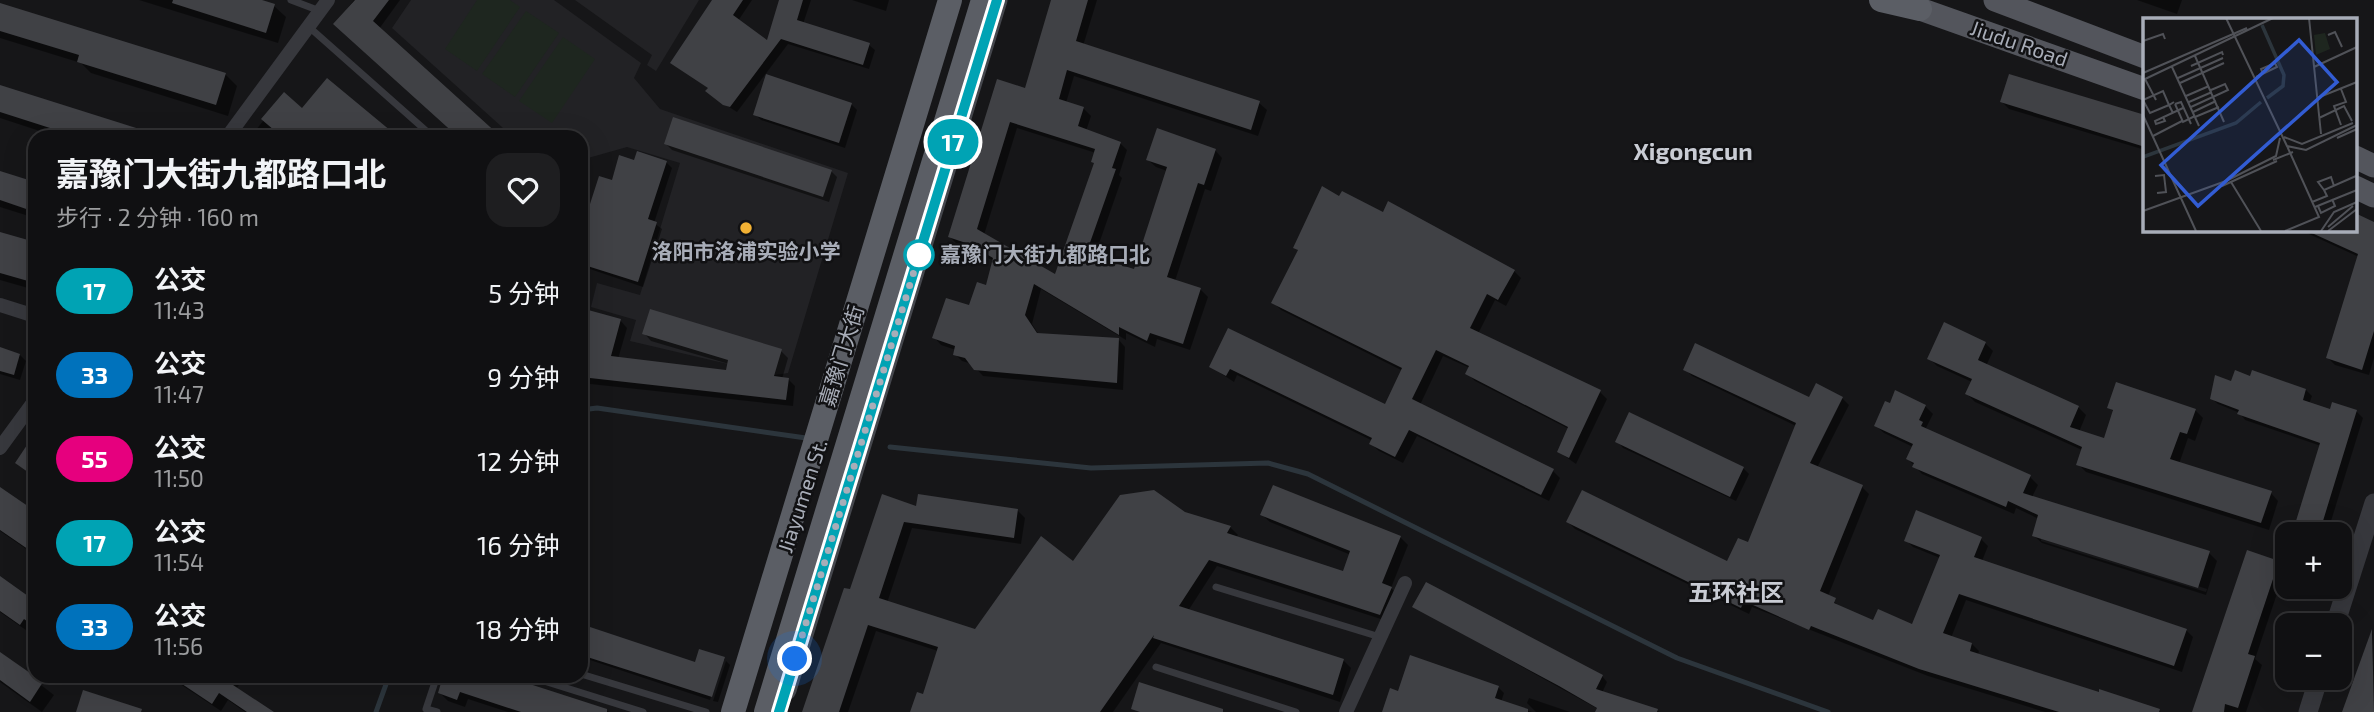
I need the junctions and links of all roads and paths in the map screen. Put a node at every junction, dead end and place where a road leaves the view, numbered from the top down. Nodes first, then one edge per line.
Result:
1 (292, 0) edge
2 (950, 0) edge
3 (1881, 0) edge
4 (1893, 0) edge
5 (1995, 0) edge
6 (981, 2) edge
7 (324, 5) edge
8 (1920, 9) junction
9 (308, 27) junction
10 (2143, 56) edge
11 (2143, 88) edge
12 (232, 130) edge
13 (425, 130) edge
14 (2356, 157) edge
15 (2374, 166) edge
16 (2356, 187) edge
17 (2374, 196) edge
18 (0, 305) edge
19 (28, 314) edge
20 (28, 410) edge
21 (0, 448) edge
22 (2374, 503) edge
23 (1405, 583) dead end
24 (1216, 586) dead end
25 (2339, 613) edge
26 (1380, 637) junction
27 (1156, 667) dead end
28 (588, 676) edge
29 (434, 683) edge
30 (549, 683) edge
31 (2315, 690) edge
32 (632, 710) edge
33 (437, 712) edge
34 (643, 712) edge
35 (706, 712) edge
36 (733, 712) edge
37 (766, 712) edge
38 (779, 712) edge
39 (1296, 712) edge
40 (1346, 712) edge
41 (2308, 712) edge

1 - 7 lane
2 - 36 highway, 嘉豫门大街
3 - 8 highway
4 - 8 main road, Jiudu Road
5 - 10 main road, Jiudu Road
6 - 36 main road, Jiayumen St.
6 - 37 highway, 嘉豫门大街
6 - 38 main road, Jiayumen St.
7 - 9 street
8 - 11 main road, Jiudu Road
9 - 12 street
9 - 13 lane
14 - 15 main road
16 - 17 main road
18 - 19 street
20 - 21 street
22 - 25 street
23 - 26 street
24 - 26 lane
26 - 40 street
27 - 39 lane
28 - 35 lane
29 - 33 lane
30 - 32 lane
31 - 41 street
32 - 34 lane

